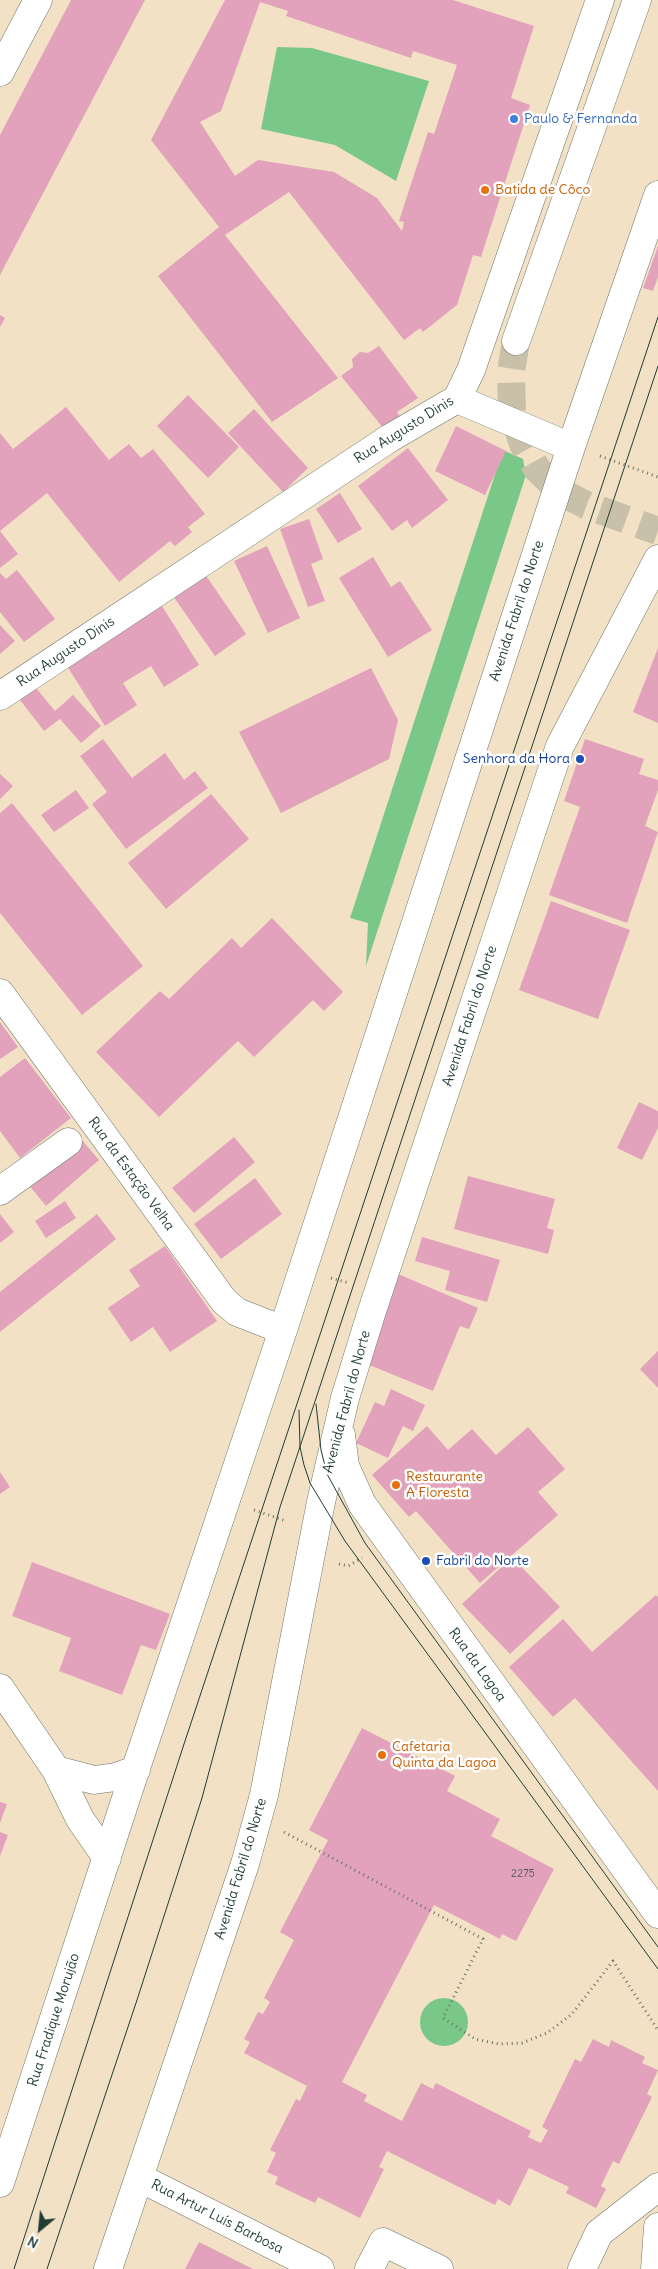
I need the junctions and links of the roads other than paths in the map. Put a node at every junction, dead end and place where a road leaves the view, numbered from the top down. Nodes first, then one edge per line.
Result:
1 (38, 0) edge
2 (600, 0) edge
3 (636, 0) edge
4 (643, 0) edge
5 (658, 5) edge
6 (0, 72) edge
7 (658, 195) edge
8 (516, 341) tunnel mouth
9 (457, 399) junction
10 (583, 450) junction
11 (658, 559) edge
12 (0, 696) edge
13 (0, 993) edge
14 (68, 1142) dead end
15 (0, 1191) edge
16 (283, 1330) junction
17 (345, 1398) junction
18 (0, 1688) edge
19 (56, 1770) junction
20 (136, 1770) junction
21 (107, 1858) junction
22 (658, 1914) edge
23 (140, 2178) junction
24 (0, 2183) edge
25 (658, 2187) edge
26 (658, 2227) edge
27 (108, 2269) edge
28 (320, 2269) edge
29 (369, 2269) edge
30 (439, 2269) edge
31 (582, 2269) edge
32 (656, 2269) edge

1 - 6 street
2 - 9 street, Rua Augusto Dinis
3 - 8 street
4 - 5 street
7 - 10 street, Avenida Fabril do Norte
9 - 10 street
9 - 12 street, Rua Augusto Dinis
10 - 16 street, Avenida Fabril do Norte
11 - 17 street, Avenida Fabril do Norte
13 - 16 street, Rua da Estação Velha
14 - 15 street
16 - 20 street, Avenida Fabril do Norte
17 - 22 street, Rua da Lagoa
17 - 23 street, Avenida Fabril do Norte
18 - 19 street
19 - 20 street
19 - 21 street
20 - 21 street, Rua Fradique Morujão
21 - 24 street, Rua Fradique Morujão
23 - 27 street, Avenida Fabril do Norte
23 - 28 street, Rua Artur Luís Barbosa
25 - 31 street
26 - 32 street
29 - 30 street

